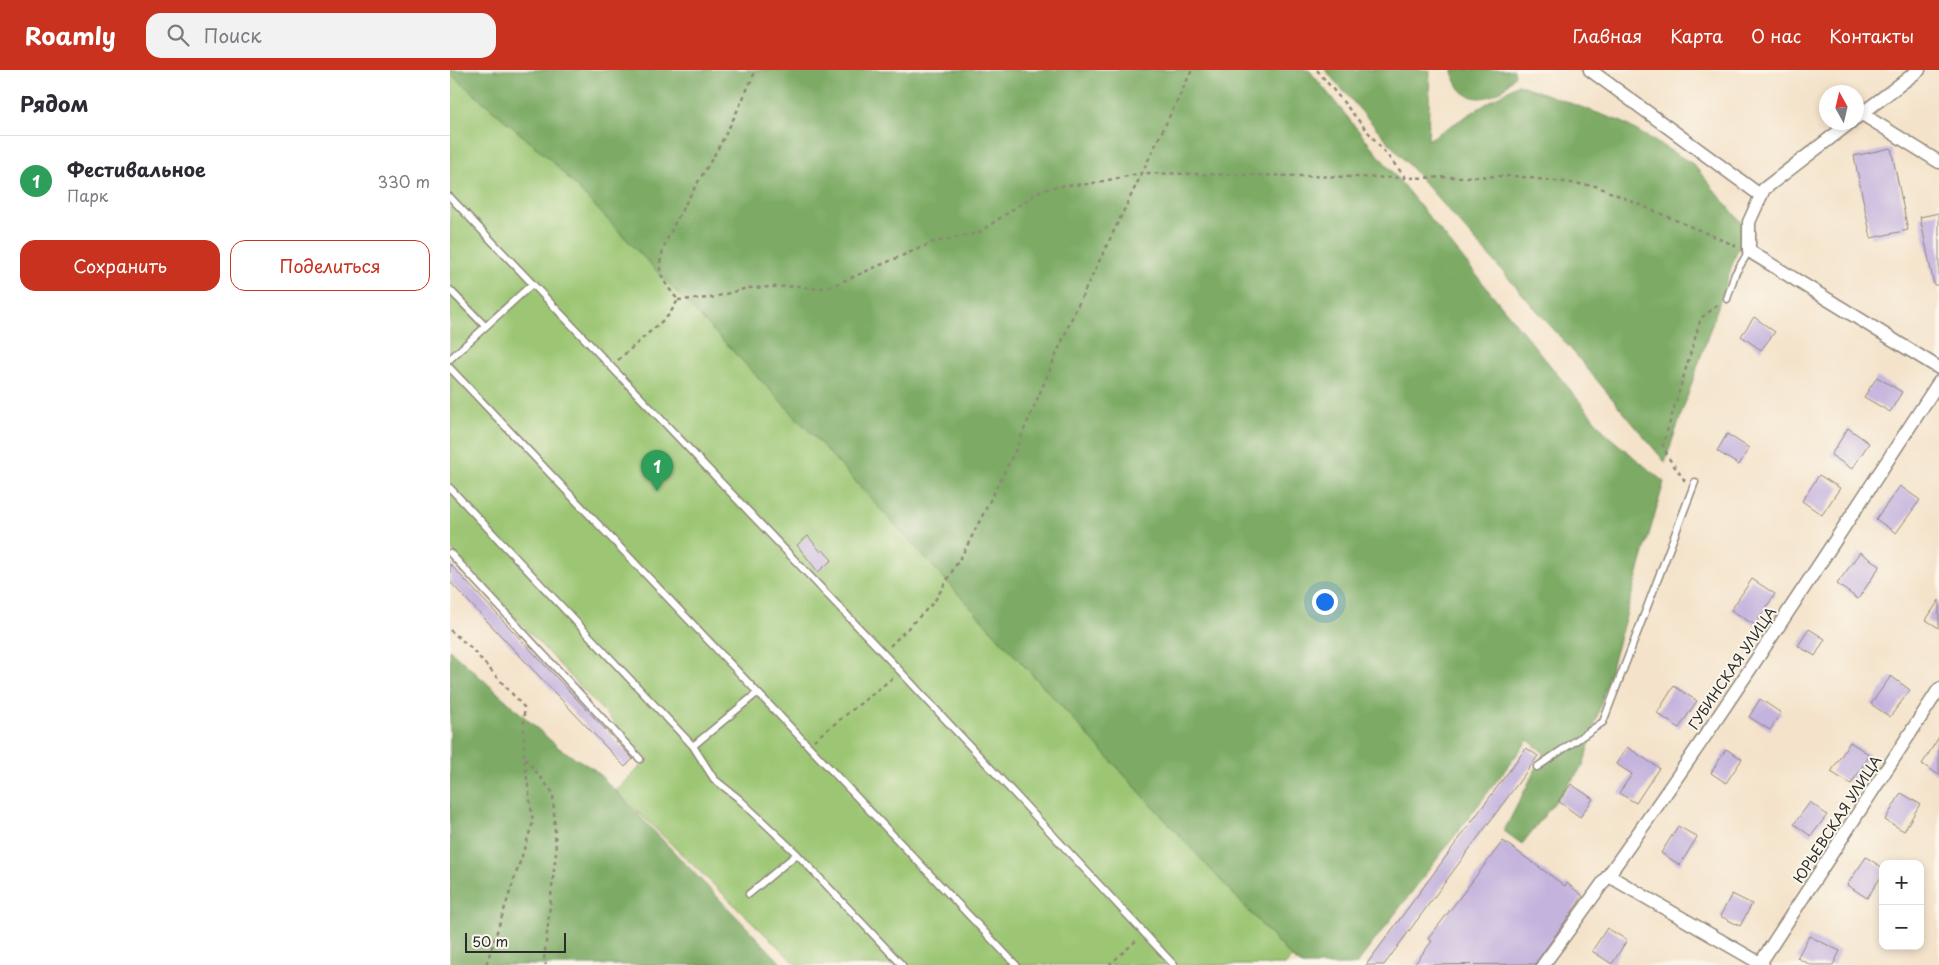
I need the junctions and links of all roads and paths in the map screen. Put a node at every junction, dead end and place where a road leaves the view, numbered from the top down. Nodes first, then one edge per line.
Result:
1 (756, 70) edge
2 (1192, 70) edge
3 (1316, 70) edge
4 (1590, 70) edge
5 (1919, 70) edge
6 (1864, 112) edge
7 (1864, 119) edge
8 (1841, 130) edge
9 (1939, 162) edge
10 (1142, 173) junction
11 (1406, 178) junction
12 (1760, 195) junction
13 (450, 197) edge
14 (1750, 251) junction
15 (531, 285) junction
16 (450, 290) edge
17 (1727, 299) joint
18 (678, 300) junction
19 (485, 326) junction
20 (450, 359) edge
21 (610, 367) junction
22 (450, 368) edge
23 (1939, 368) edge
24 (1939, 382) edge
25 (1695, 482) dead end
26 (450, 488) edge
27 (1692, 490) junction
28 (450, 553) edge
29 (450, 630) edge
30 (882, 654) junction
31 (901, 672) junction
32 (1939, 689) edge
33 (757, 693) junction
34 (693, 746) junction
35 (807, 746) junction
36 (524, 756) junction
37 (640, 759) dead end
38 (1537, 767) dead end
39 (797, 854) junction
40 (1609, 876) junction
41 (749, 894) dead end
42 (1144, 934) junction
43 (486, 965) edge
44 (546, 965) edge
45 (902, 965) edge
46 (1016, 965) edge
47 (1109, 965) edge
48 (1174, 965) edge
49 (1543, 965) edge
50 (1761, 965) edge

1 - 18 path
2 - 10 path
3 - 11 path
4 - 12 street
5 - 6 street
7 - 9 street
8 - 12 street
10 - 11 path
10 - 18 path
10 - 30 path
11 - 14 path
12 - 14 street
13 - 15 lane
14 - 17 lane
14 - 23 street
15 - 19 lane
15 - 21 lane
16 - 19 lane
17 - 27 path
18 - 21 path
19 - 20 lane
21 - 30 lane
22 - 33 lane
24 - 40 street, ГУБИНСКАЯ УЛИЦА
25 - 27 lane
26 - 34 lane
27 - 38 lane
28 - 37 lane
29 - 36 path
30 - 31 lane
31 - 35 path
31 - 42 lane
32 - 50 street, ЮРЬЕВСКАЯ УЛИЦА
33 - 34 lane
33 - 35 lane
34 - 39 lane
35 - 46 lane
36 - 43 path
36 - 44 path
39 - 41 lane
39 - 45 lane
40 - 49 street, ГУБИНСКАЯ УЛИЦА
40 - 50 street
42 - 47 path
42 - 48 lane

